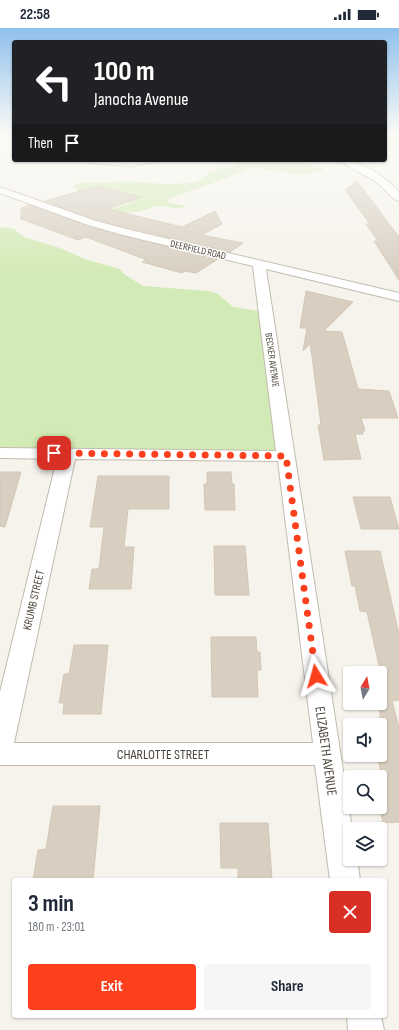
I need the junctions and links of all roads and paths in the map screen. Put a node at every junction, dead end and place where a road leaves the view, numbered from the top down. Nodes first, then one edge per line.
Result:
1 (385, 182) edge
2 (395, 188) edge
3 (0, 190) edge
4 (399, 198) edge
5 (259, 264) junction
6 (399, 297) edge
7 (0, 453) edge
8 (67, 453) junction
9 (286, 456) junction
10 (0, 747) edge
11 (0, 754) edge
12 (326, 754) junction
13 (345, 878) edge
14 (364, 1018) edge
15 (366, 1030) edge

1 - 2 street
2 - 4 street
3 - 5 street, DEERFIELD ROAD
5 - 6 street, DEERFIELD ROAD
5 - 9 street, BECKER AVENUE
7 - 8 street
8 - 9 street
8 - 10 street, KRUMB STREET
9 - 12 street, ELIZABETH AVENUE
11 - 12 street, CHARLOTTE STREET
12 - 13 street, ELIZABETH AVENUE
14 - 15 street

